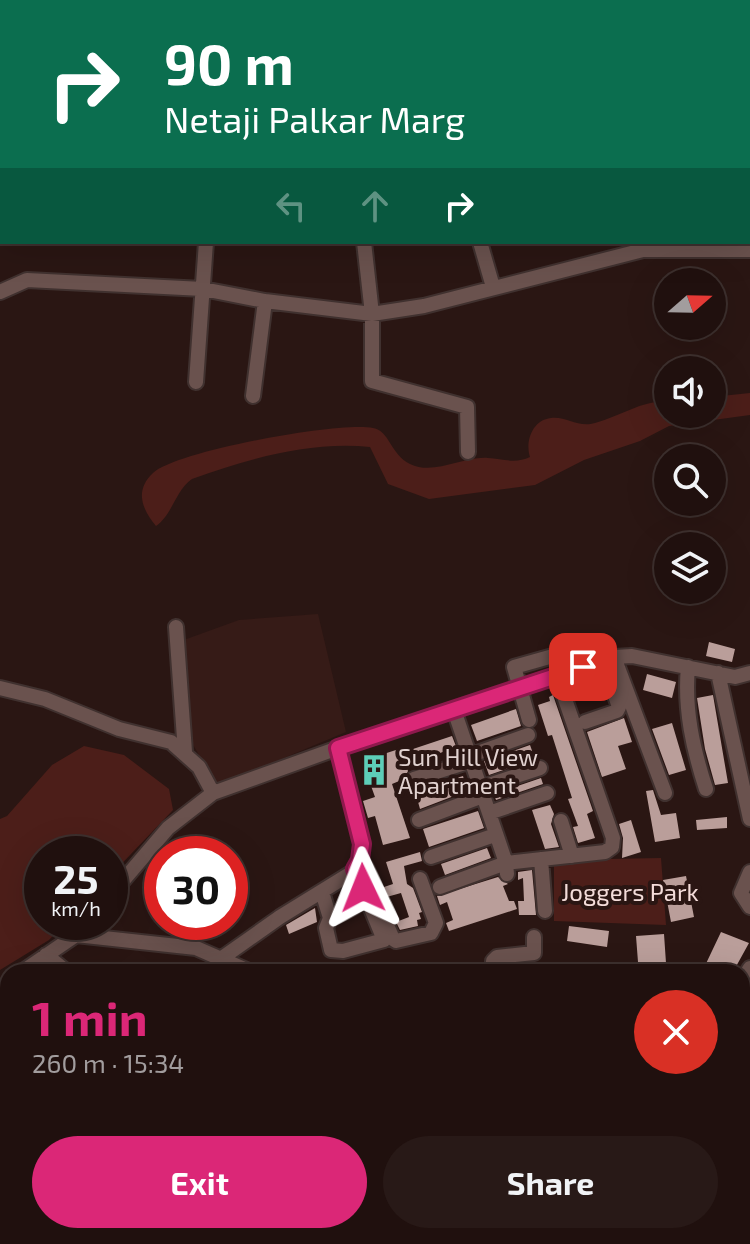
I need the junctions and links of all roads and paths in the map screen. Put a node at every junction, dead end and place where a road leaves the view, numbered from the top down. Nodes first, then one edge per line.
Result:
1 (206, 244) edge
2 (364, 244) edge
3 (481, 244) edge
4 (642, 246) edge
5 (750, 250) edge
6 (493, 287) junction
7 (203, 289) junction
8 (0, 292) edge
9 (265, 301) junction
10 (372, 314) junction
11 (196, 382) dead end
12 (253, 396) dead end
13 (468, 452) dead end
14 (176, 627) dead end
15 (609, 659) junction
16 (688, 667) junction
17 (718, 673) junction
18 (750, 673) edge
19 (560, 675) junction
20 (0, 688) edge
21 (518, 689) junction
22 (454, 710) junction
23 (529, 720) dead end
24 (585, 722) dead end
25 (528, 735) dead end
26 (338, 748) junction
27 (185, 752) junction
28 (470, 758) junction
29 (540, 768) dead end
30 (414, 779) dead end
31 (706, 789) dead end
32 (481, 792) junction
33 (213, 793) junction
34 (547, 793) dead end
35 (665, 793) dead end
36 (489, 813) junction
37 (750, 819) edge
38 (419, 820) dead end
39 (561, 821) dead end
40 (495, 835) junction
41 (572, 856) junction
42 (431, 857) dead end
43 (541, 859) junction
44 (358, 864) junction
45 (506, 869) junction
46 (750, 872) edge
47 (128, 875) edge
48 (420, 879) dead end
49 (440, 887) dead end
50 (322, 892) junction
51 (365, 892) junction
52 (750, 907) edge
53 (327, 908) junction
54 (545, 911) dead end
55 (534, 937) dead end
56 (68, 940) edge
57 (122, 940) edge
58 (46, 955) junction
59 (222, 958) junction
60 (33, 964) edge
61 (57, 964) edge
62 (234, 964) edge
63 (493, 964) edge

1 - 7 street
2 - 10 street
3 - 6 street
4 - 5 street
4 - 6 street
6 - 10 street
7 - 8 street
7 - 9 street
7 - 11 street
9 - 10 street
9 - 12 street
10 - 13 street
14 - 27 street
15 - 16 street
15 - 19 street
15 - 24 street
15 - 35 street
16 - 17 street
16 - 31 street
17 - 18 street
17 - 37 street
19 - 21 street
19 - 21 street
19 - 41 street
20 - 27 street
21 - 22 street
21 - 23 street
22 - 26 street
22 - 28 street
25 - 28 street
26 - 33 street
26 - 44 street
27 - 33 street
28 - 30 street
28 - 32 street
29 - 32 street
32 - 36 street
32 - 38 street
33 - 47 street
34 - 36 street
36 - 40 street
39 - 41 street
40 - 42 street
40 - 45 street
41 - 43 street
43 - 45 street
43 - 54 street
44 - 48 street
44 - 50 street
44 - 51 street
45 - 49 street
46 - 52 street
50 - 53 street
50 - 59 street
51 - 53 path
51 - 53 street
55 - 63 street
56 - 58 street
57 - 59 street
58 - 60 street
58 - 61 street
59 - 62 street

